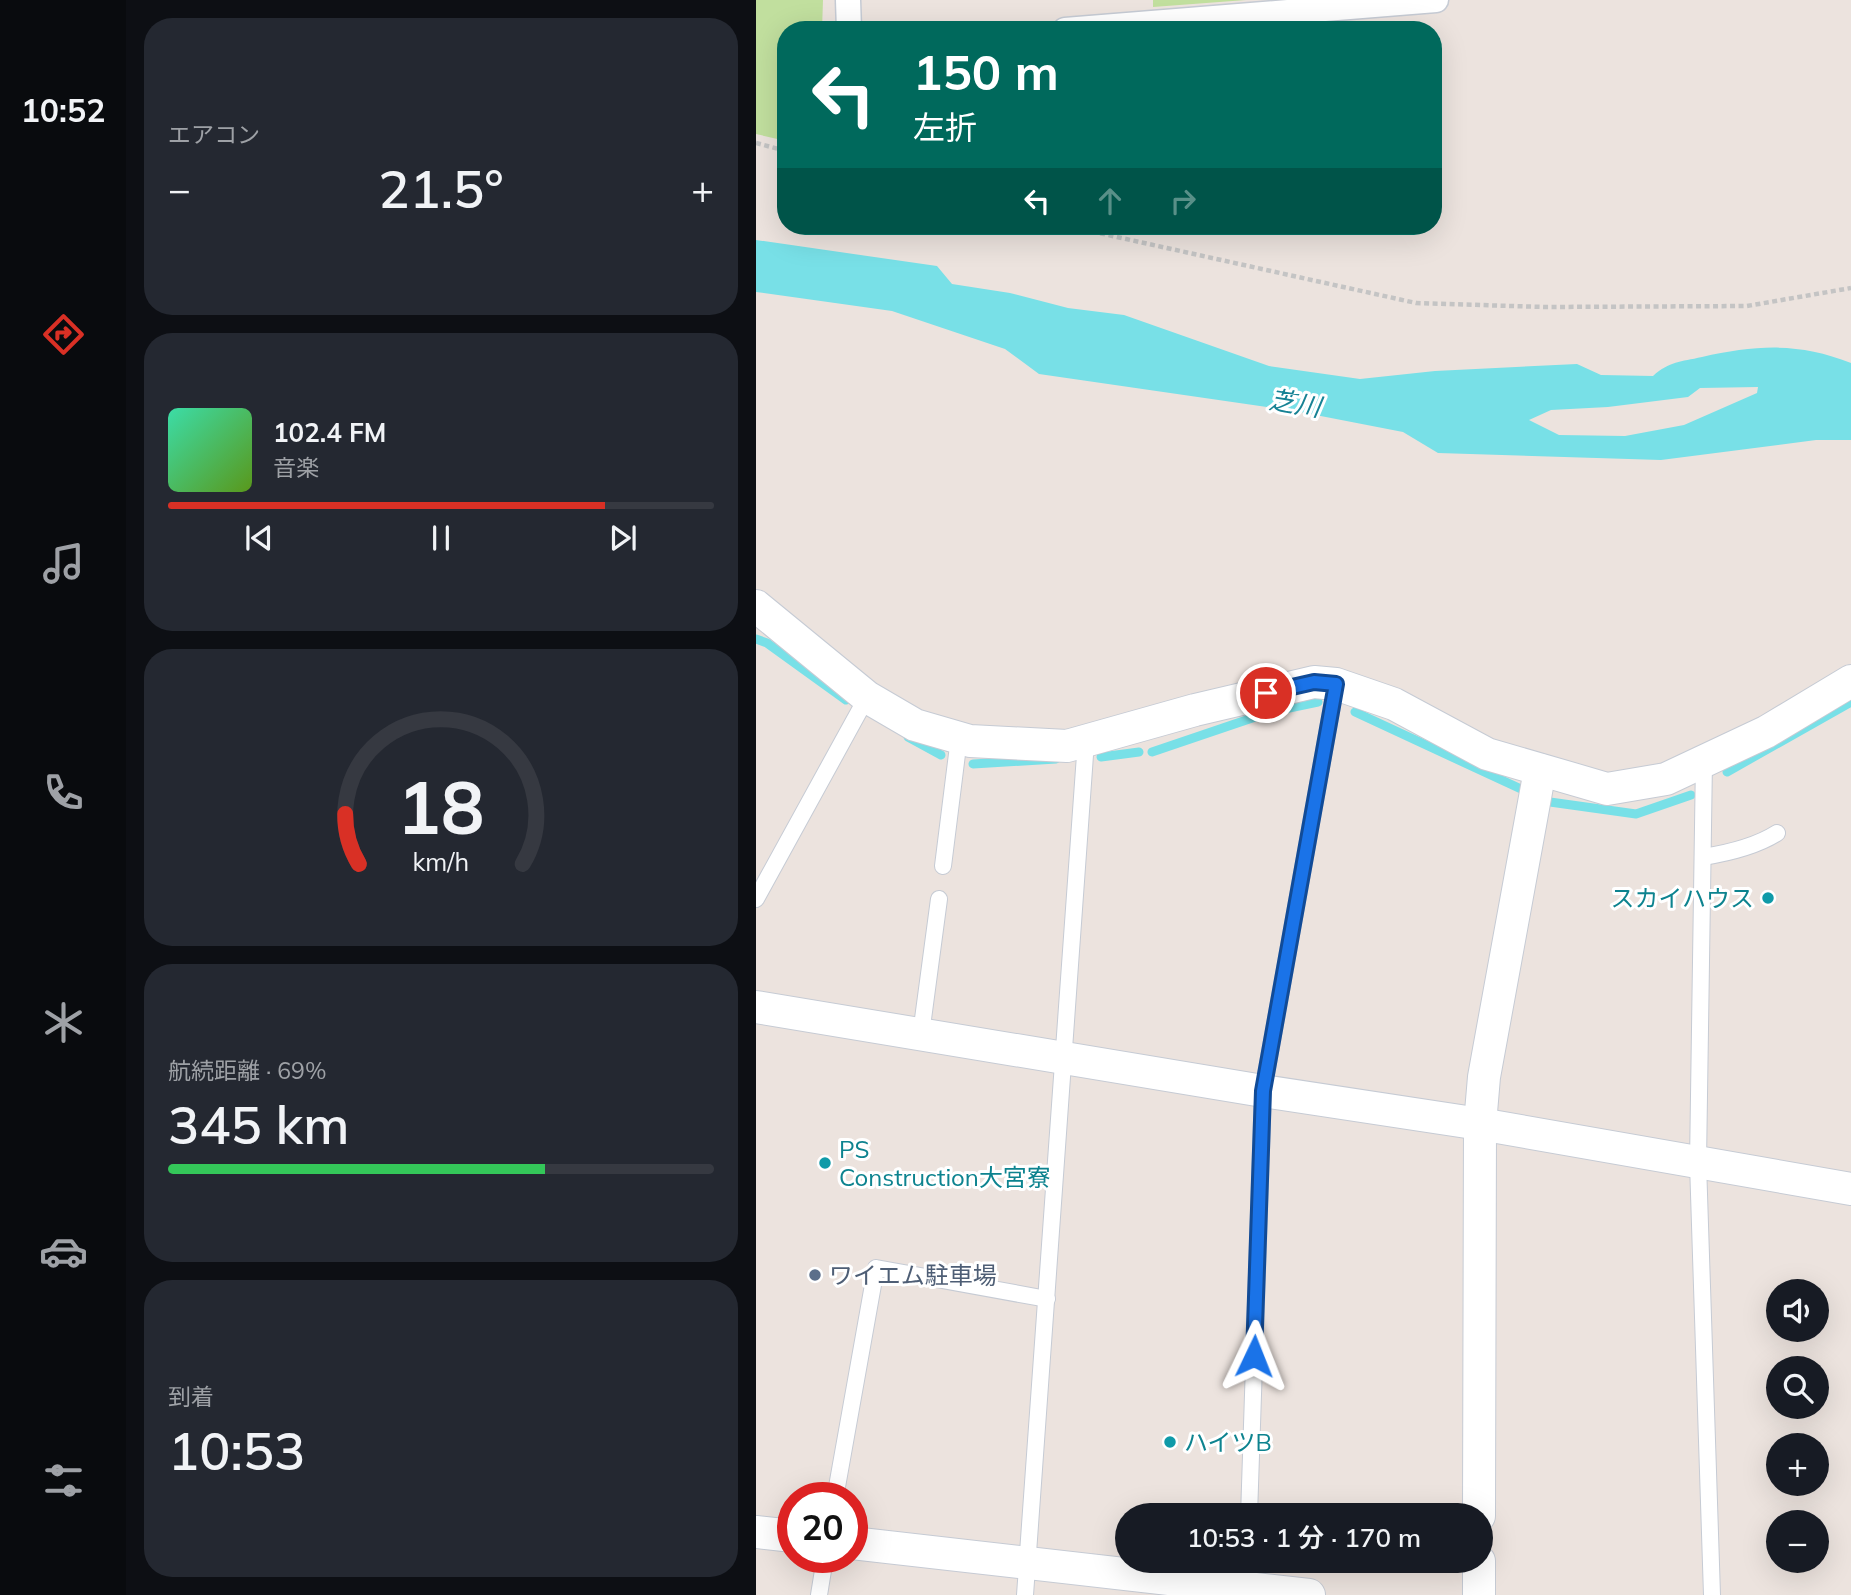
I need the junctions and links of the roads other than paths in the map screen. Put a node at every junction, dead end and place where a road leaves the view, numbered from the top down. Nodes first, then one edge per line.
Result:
1 (848, 0) edge
2 (1436, 0) edge
3 (849, 21) edge
4 (1176, 21) edge
5 (756, 606) edge
6 (1851, 681) edge
7 (1336, 684) junction
8 (867, 697) junction
9 (960, 738) junction
10 (1086, 741) junction
11 (1704, 760) junction
12 (1540, 770) junction
13 (1777, 833) dead end
14 (1703, 857) junction
15 (943, 866) dead end
16 (756, 899) edge
17 (939, 899) dead end
18 (756, 1007) edge
19 (921, 1034) junction
20 (1063, 1058) junction
21 (1263, 1091) junction
22 (1480, 1124) junction
23 (1698, 1163) junction
24 (1851, 1189) edge
25 (1047, 1299) junction
26 (838, 1482) edge
27 (1249, 1503) edge
28 (1479, 1503) edge
29 (756, 1532) edge
30 (777, 1534) edge
31 (868, 1545) edge
32 (1028, 1563) junction
33 (823, 1573) edge
34 (1479, 1573) edge
35 (1247, 1581) edge
36 (819, 1595) edge
37 (1025, 1595) edge
38 (1308, 1595) edge
39 (1479, 1595) edge
40 (1712, 1595) edge

1 - 3 street
2 - 4 street
5 - 8 street
6 - 11 street
7 - 10 street
7 - 12 street
7 - 21 lane
8 - 9 street
8 - 16 lane
9 - 10 street
9 - 15 lane
10 - 20 lane
11 - 12 street
11 - 14 lane
12 - 22 street
13 - 14 lane
14 - 23 lane
17 - 19 lane
18 - 19 street
19 - 20 street
20 - 21 street
20 - 25 lane
21 - 22 street
21 - 27 lane
22 - 23 street
22 - 28 street
23 - 24 street
23 - 40 lane
25 - 26 lane
25 - 32 lane
29 - 30 street
31 - 32 street
32 - 35 street
32 - 37 lane
33 - 36 lane
34 - 39 street
35 - 38 street

